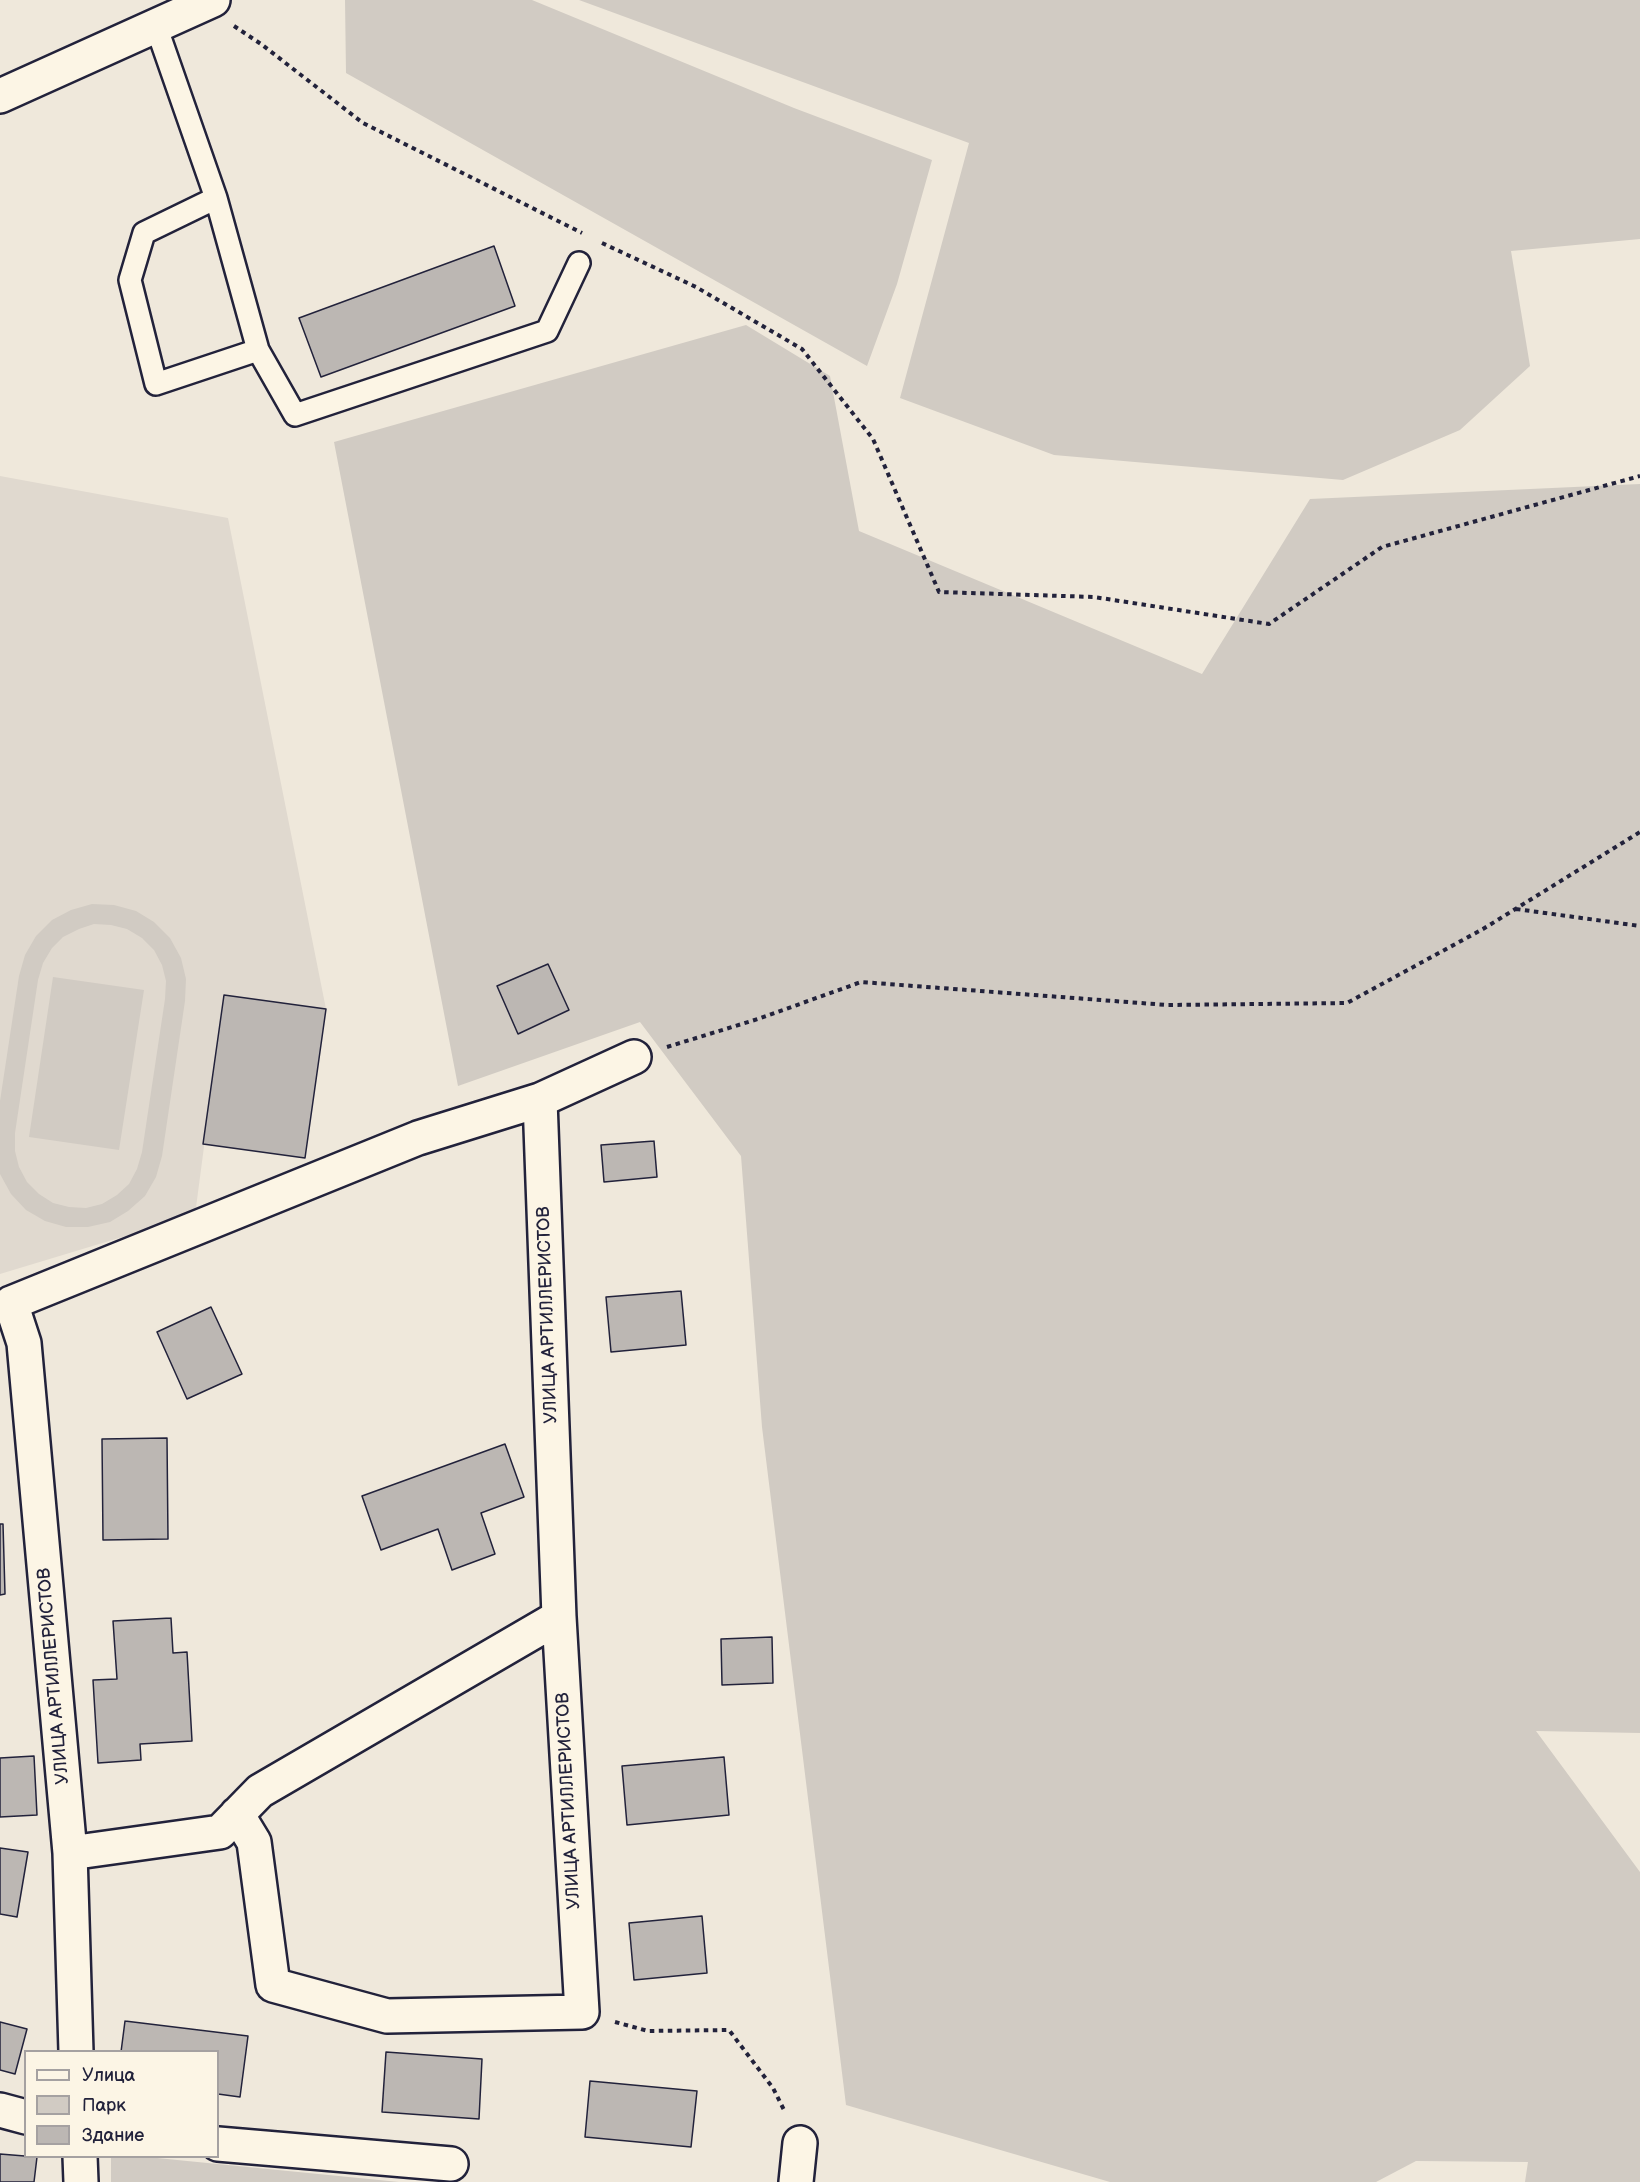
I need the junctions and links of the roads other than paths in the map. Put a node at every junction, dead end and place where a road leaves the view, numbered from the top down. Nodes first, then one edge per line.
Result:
1 (221, 9) edge
2 (156, 26) junction
3 (0, 96) edge
4 (216, 198) junction
5 (579, 263) dead end
6 (258, 350) junction
7 (634, 1057) road end
8 (540, 1100) junction
9 (6, 1301) edge
10 (559, 1617) junction
11 (237, 1814) junction
12 (70, 1853) junction
13 (76, 2050) edge
14 (0, 2110) edge
15 (24, 2116) edge
16 (800, 2143) road end
17 (219, 2144) edge
18 (80, 2158) edge
19 (451, 2163) dead end
20 (81, 2182) edge
21 (796, 2182) edge

1 - 2 street
2 - 3 street
2 - 4 lane
4 - 6 lane
4 - 6 lane
5 - 6 lane
7 - 8 street
8 - 9 street
8 - 10 street, УЛИЦА АРТИЛЛЕРИСТОВ
9 - 12 street, УЛИЦА АРТИЛЛЕРИСТОВ
10 - 11 street
10 - 11 street, УЛИЦА АРТИЛЛЕРИСТОВ
11 - 12 street
12 - 13 street, УЛИЦА АРТИЛЛЕРИСТОВ
14 - 15 street
16 - 21 street
17 - 19 street
18 - 20 street

